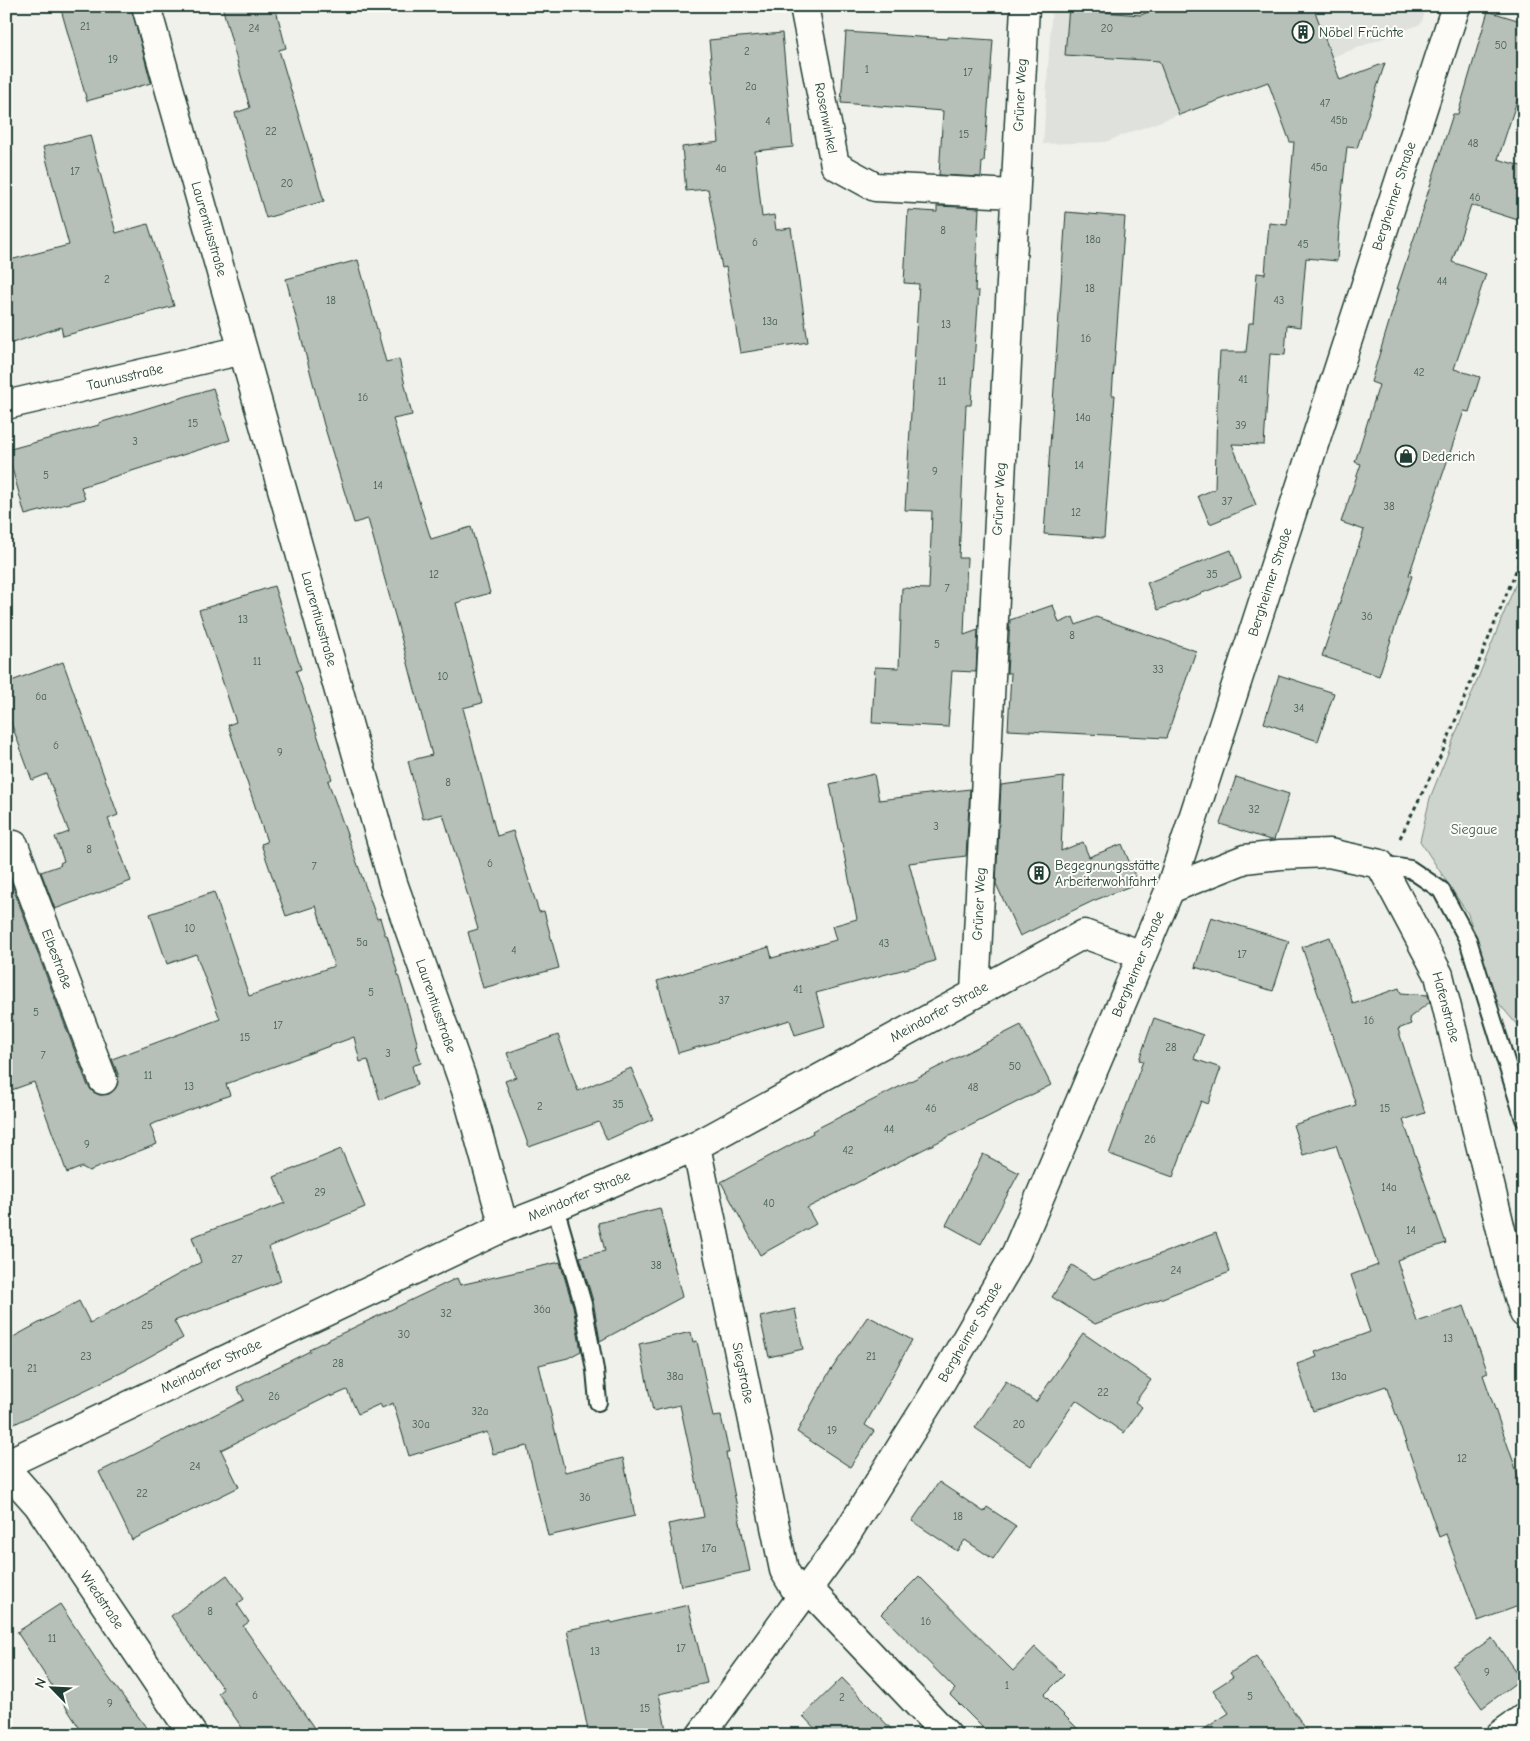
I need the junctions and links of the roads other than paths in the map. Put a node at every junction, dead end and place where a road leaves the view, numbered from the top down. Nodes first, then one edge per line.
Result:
1 (146, 6) edge
2 (804, 6) edge
3 (1025, 6) edge
4 (1456, 6) edge
5 (1014, 194) junction
6 (243, 350) junction
7 (6, 404) edge
8 (6, 848) edge
9 (1380, 864) junction
10 (1170, 889) junction
11 (1142, 955) junction
12 (975, 993) junction
13 (103, 1080) dead end
14 (1524, 1119) edge
15 (696, 1146) junction
16 (555, 1208) junction
17 (504, 1227) junction
18 (1524, 1312) edge
19 (598, 1402) dead end
20 (6, 1464) edge
21 (6, 1469) edge
22 (804, 1592) junction
23 (1524, 1718) edge
24 (193, 1735) edge
25 (701, 1735) edge
26 (947, 1735) edge
27 (1500, 1735) edge

1 - 6 street, Laurentiusstraße
2 - 5 street, Rosenwinkel
3 - 5 street, Grüner Weg
4 - 10 street, Bergheimer Straße
5 - 12 street, Grüner Weg
6 - 7 street, Taunusstraße
6 - 17 street, Laurentiusstraße
8 - 13 street, Elbestraße
9 - 10 street
9 - 14 lane
9 - 18 street, Hafenstraße
10 - 11 street, Bergheimer Straße
11 - 12 street, Meindorfer Straße
11 - 22 street, Bergheimer Straße
12 - 15 street, Meindorfer Straße
15 - 16 street, Meindorfer Straße
15 - 22 street, Siegstraße
16 - 17 street, Meindorfer Straße
16 - 19 lane
17 - 20 street, Meindorfer Straße
21 - 24 street, Wiedstraße
22 - 25 street, Bergheimer Straße
22 - 26 street, Siegstraße
23 - 27 street

